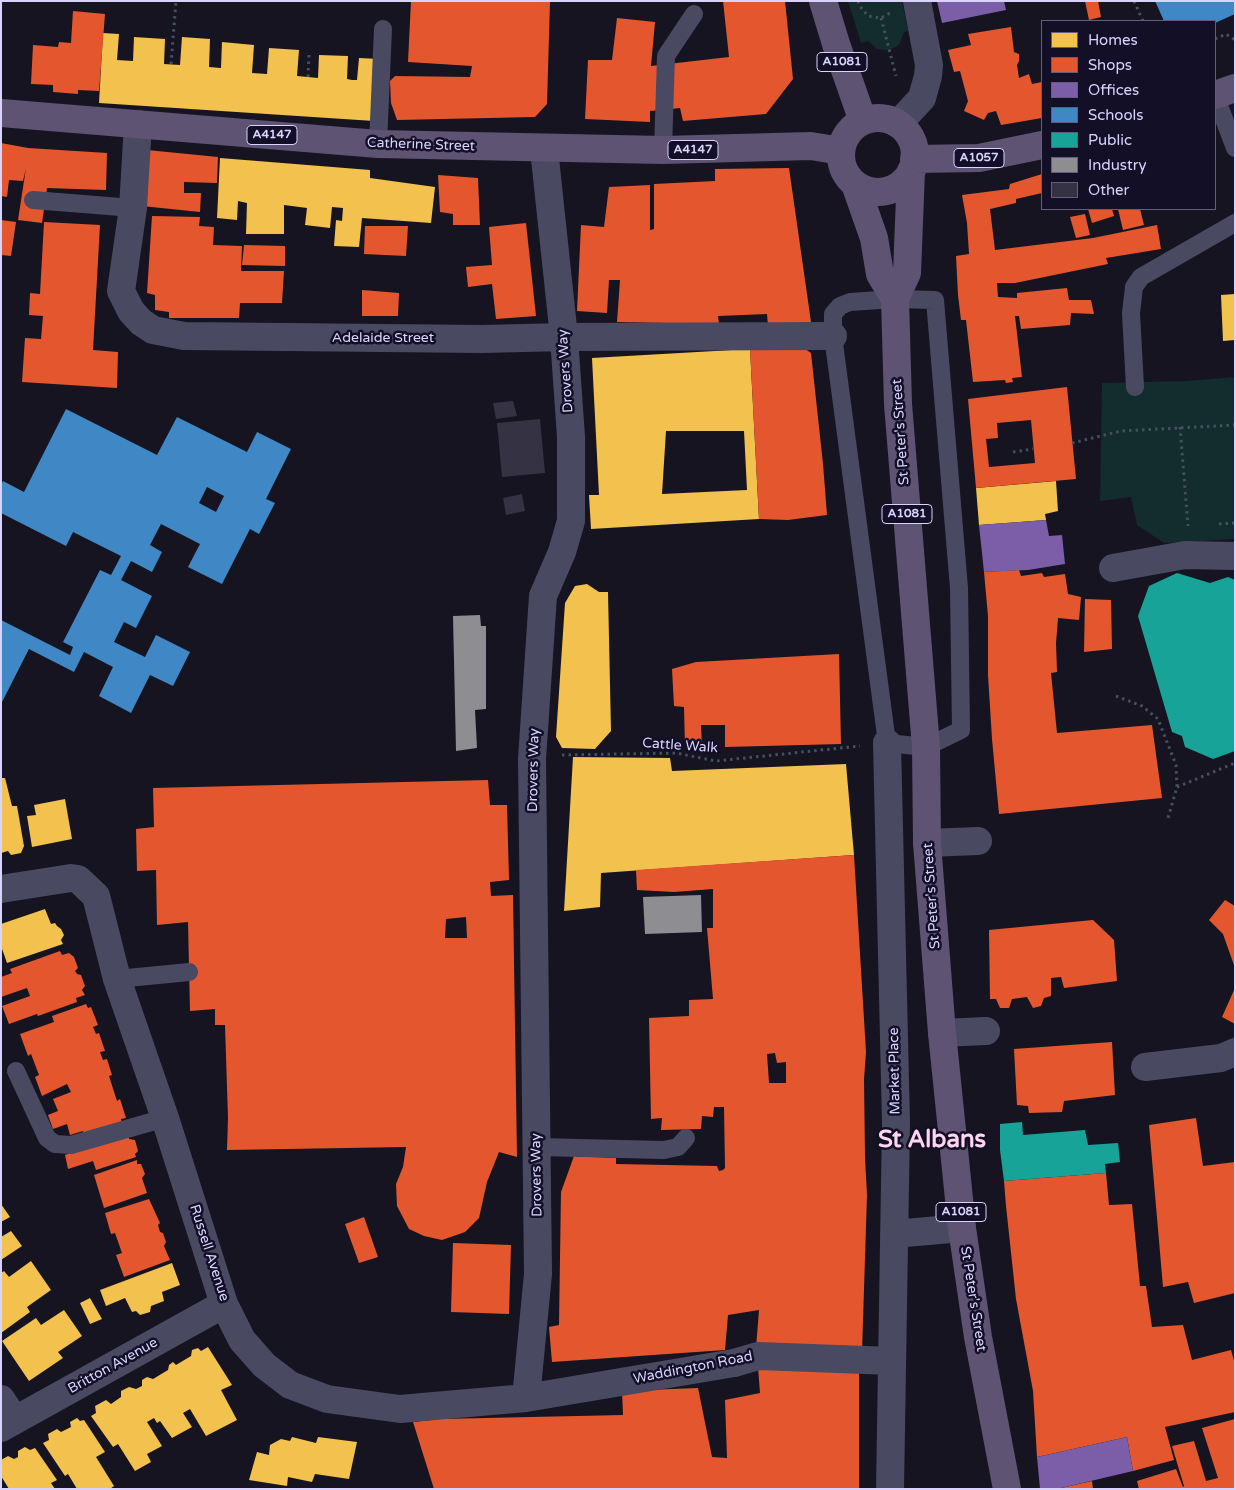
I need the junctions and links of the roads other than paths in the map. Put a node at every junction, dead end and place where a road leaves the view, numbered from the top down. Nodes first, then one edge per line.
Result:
1 (823, 1) edge
2 (917, 1) edge
3 (694, 14) dead end
4 (384, 29) dead end
5 (1222, 93) edge
6 (1, 113) edge
7 (863, 121) junction
8 (138, 124) junction
9 (898, 124) junction
10 (378, 144) junction
11 (1041, 145) edge
12 (544, 148) junction
13 (1235, 148) edge
14 (663, 150) junction
15 (841, 151) junction
16 (913, 165) junction
17 (855, 184) junction
18 (33, 200) dead end
19 (133, 208) junction
20 (1235, 223) edge
21 (894, 299) junction
22 (833, 336) junction
23 (564, 337) junction
24 (1135, 386) dead end
25 (1235, 556) edge
26 (1113, 568) dead end
27 (887, 743) junction
28 (926, 748) junction
29 (978, 841) dead end
30 (927, 843) junction
31 (1, 889) edge
32 (189, 972) dead end
33 (117, 979) junction
34 (986, 1030) dead end
35 (942, 1033) junction
36 (1235, 1052) edge
37 (1145, 1066) dead end
38 (16, 1071) dead end
39 (165, 1118) junction
40 (686, 1138) dead end
41 (537, 1147) junction
42 (962, 1228) junction
43 (894, 1234) junction
44 (224, 1304) junction
45 (892, 1361) junction
46 (526, 1398) junction
47 (6, 1416) edge
48 (890, 1489) edge
49 (1006, 1489) edge

1 - 7 main road, A1081
2 - 9 street
3 - 14 lane
4 - 10 lane
5 - 13 lane
6 - 8 main road, Catherine Street / A4147
7 - 9 main road
7 - 15 main road
8 - 10 main road, Catherine Street / A4147
8 - 19 street, Adelaide Street
9 - 16 main road, A1081
10 - 12 main road, Catherine Street / A4147
11 - 16 main road, A1057
12 - 14 main road, Catherine Street / A4147
12 - 23 street, Drovers Way
14 - 15 main road, Catherine Street / A4147
15 - 17 main road, A1081
16 - 17 main road
16 - 21 main road, St Peter's Street / A1081
17 - 21 main road, St Peter's Street / A1081
18 - 19 lane
19 - 23 street, Adelaide Street
20 - 24 lane
21 - 22 lane
21 - 28 main road, St Peter's Street / A1081
21 - 28 lane
22 - 23 street, Adelaide Street
22 - 27 lane
23 - 41 street, Drovers Way
25 - 26 street
27 - 28 lane
27 - 43 street, Market Place
28 - 30 main road, St Peter's Street / A1081
29 - 30 street
30 - 35 main road, St Peter's Street / A1081
31 - 33 street, Russell Avenue
32 - 33 lane
33 - 39 street, Russell Avenue
34 - 35 street
35 - 42 main road, St Peter's Street / A1081
36 - 37 street
38 - 39 lane
39 - 44 street, Russell Avenue
40 - 41 lane
41 - 46 street, Drovers Way
42 - 43 street
42 - 49 main road, St Peter's Street / A1081
43 - 45 street, Market Place
44 - 46 street, Russell Avenue
44 - 47 street, Britton Avenue
45 - 46 street, Waddington Road
45 - 48 street, Market Place

